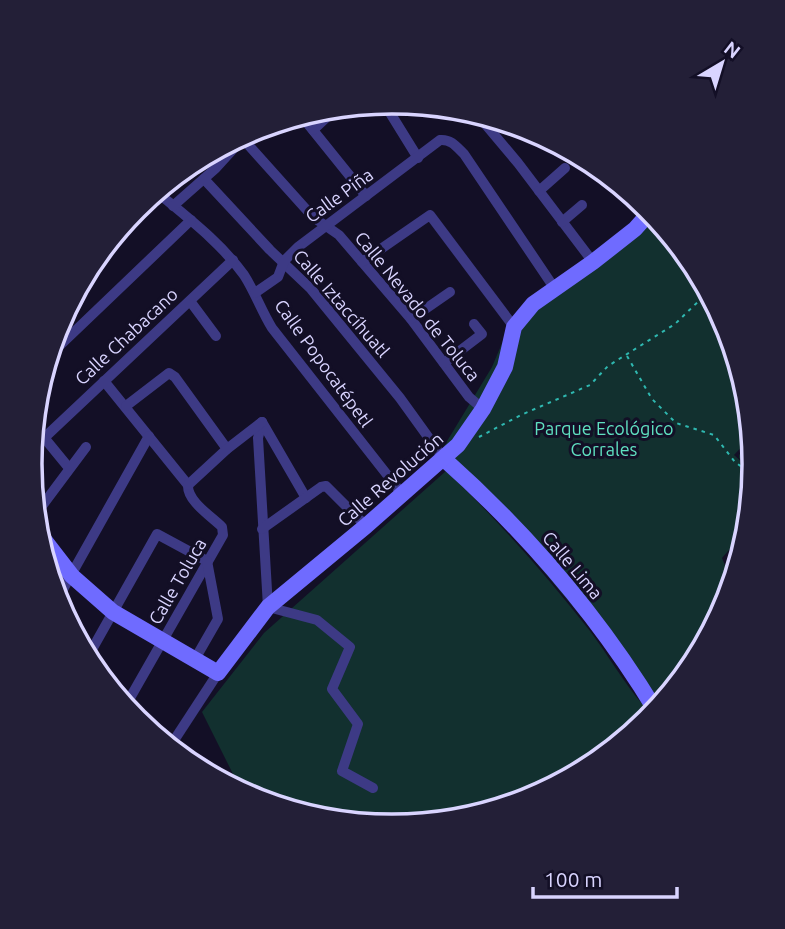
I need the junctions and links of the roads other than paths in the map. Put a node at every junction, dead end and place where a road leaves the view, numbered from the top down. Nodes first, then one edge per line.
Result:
1 (391, 114) edge
2 (322, 121) edge
3 (309, 125) edge
4 (488, 128) edge
5 (313, 130) junction
6 (251, 144) edge
7 (418, 158) junction
8 (210, 165) edge
9 (565, 168) dead end
10 (204, 179) junction
11 (539, 191) junction
12 (366, 197) junction
13 (164, 199) edge
14 (582, 205) dead end
15 (173, 206) junction
16 (191, 220) junction
17 (643, 220) edge
18 (562, 222) junction
19 (324, 226) junction
20 (233, 260) junction
21 (284, 261) junction
22 (593, 261) junction
23 (362, 262) junction
24 (555, 289) junction
25 (450, 292) dead end
26 (255, 293) junction
27 (190, 301) junction
28 (411, 319) junction
29 (474, 324) dead end
30 (513, 327) junction
31 (216, 336) dead end
32 (65, 340) edge
33 (444, 363) junction
34 (104, 381) junction
35 (126, 406) junction
36 (483, 409) junction
37 (262, 422) junction
38 (44, 430) edge
39 (149, 436) junction
40 (43, 437) edge
41 (86, 447) dead end
42 (227, 449) junction
43 (444, 459) junction
44 (69, 468) junction
45 (188, 485) junction
46 (403, 495) junction
47 (306, 498) junction
48 (44, 503) edge
49 (366, 526) junction
50 (262, 529) junction
51 (53, 552) edge
52 (207, 561) junction
53 (72, 576) junction
54 (65, 587) edge
55 (268, 607) junction
56 (113, 612) junction
57 (163, 641) junction
58 (93, 647) edge
59 (195, 659) junction
60 (218, 673) junction
61 (130, 697) edge
62 (650, 702) edge
63 (175, 740) edge
64 (373, 788) dead end

1 - 7 street
2 - 5 street
3 - 5 street
4 - 11 street
5 - 12 street
6 - 19 street, Calle Nevado de Toluca
7 - 12 street, Calle Piña
7 - 24 street, Calle Piña
8 - 10 street
9 - 11 street
10 - 15 street
10 - 21 street, Calle Iztaccíhuatl
11 - 18 street
12 - 19 street, Calle Piña
13 - 15 street, Calle Popocatépetl
14 - 18 street
15 - 16 street, Calle Popocatépetl
16 - 20 street, Calle Popocatépetl
16 - 32 street
17 - 22 street
18 - 22 street
19 - 21 street, Calle Piña
19 - 23 street, Calle Nevado de Toluca
20 - 26 street, Calle Popocatépetl
20 - 27 street, Calle Chabacano
21 - 26 street, Calle Piña
21 - 43 street, Calle Iztaccíhuatl
22 - 24 street
23 - 28 street, Calle Nevado de Toluca
23 - 30 street
24 - 30 street
25 - 28 street
26 - 46 street, Calle Popocatépetl
27 - 31 street
27 - 34 street, Calle Chabacano
28 - 33 street, Calle Nevado de Toluca
29 - 33 street
30 - 36 street, Calle Revolución
33 - 36 street, Calle Nevado de Toluca
34 - 35 street, Calle Toluca
34 - 38 street, Calle Chabacano
35 - 39 street, Calle Toluca
35 - 42 street
36 - 43 street, Calle Revolución
37 - 42 street
37 - 47 street
37 - 50 street
39 - 45 street, Calle Toluca
39 - 53 street
40 - 44 street
41 - 44 street
42 - 45 street
43 - 46 street, Calle Revolución
43 - 62 street, Calle Lima
44 - 48 street
45 - 52 street, Calle Toluca
46 - 49 street, Calle Revolución
47 - 49 street
47 - 50 street
49 - 55 street, Calle Revolución
50 - 55 street
51 - 53 street
52 - 56 street
52 - 57 street, Calle Toluca
52 - 59 street
53 - 54 street
53 - 56 street
55 - 60 street, Calle Revolución
55 - 64 street
56 - 57 street
56 - 58 street
57 - 59 street
57 - 61 street, Calle Toluca
59 - 60 street
60 - 63 street, Calle Revolución

